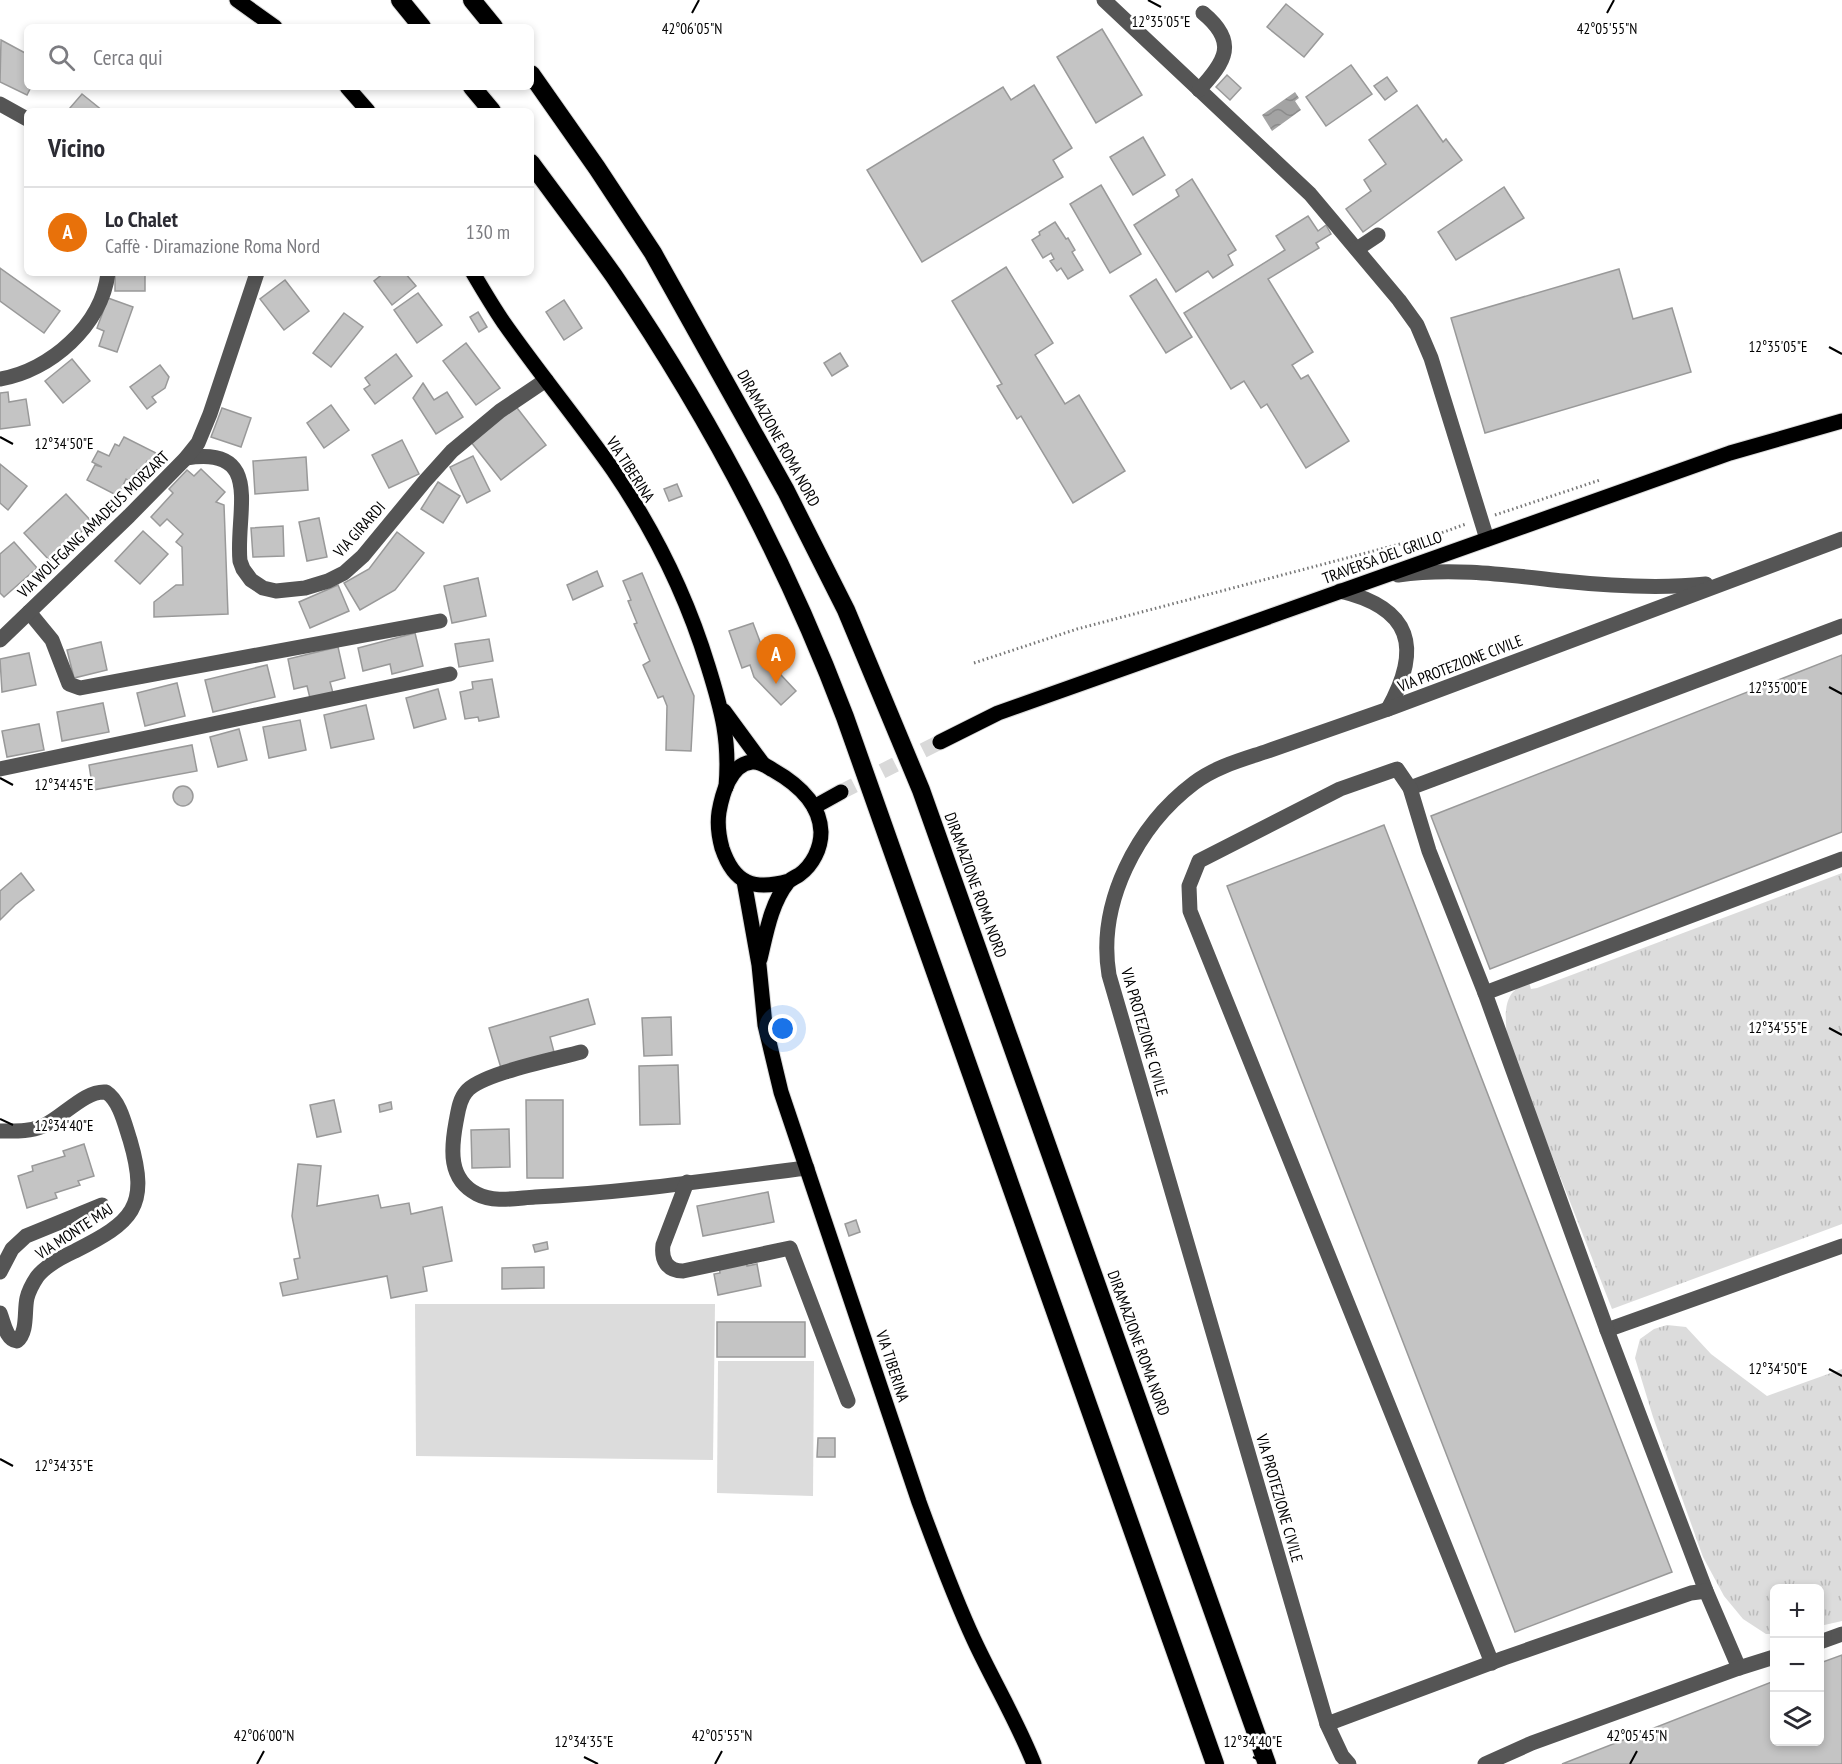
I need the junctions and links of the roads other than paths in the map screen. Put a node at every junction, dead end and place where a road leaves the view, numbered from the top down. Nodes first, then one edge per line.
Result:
1 (237, 0) edge
2 (400, 0) edge
3 (472, 0) edge
4 (1104, 0) edge
5 (1203, 13) dead end
6 (271, 24) edge
7 (420, 24) edge
8 (492, 24) edge
9 (534, 78) edge
10 (350, 90) edge
11 (474, 90) edge
12 (1199, 90) junction
13 (0, 104) edge
14 (365, 108) edge
15 (490, 108) edge
16 (24, 117) edge
17 (534, 167) edge
18 (1378, 235) dead end
19 (1357, 249) junction
20 (107, 276) edge
21 (256, 276) edge
22 (475, 276) edge
23 (0, 379) edge
24 (546, 380) junction
25 (1842, 422) edge
26 (186, 458) junction
27 (1487, 539) junction
28 (1842, 539) edge
29 (1380, 577) junction
30 (1726, 582) junction
31 (1340, 591) junction
32 (29, 612) junction
33 (440, 621) dead end
34 (1842, 626) edge
35 (0, 640) edge
36 (450, 674) dead end
37 (721, 706) junction
38 (1388, 709) junction
39 (940, 742) tunnel mouth
40 (763, 764) junction
41 (0, 769) edge
42 (726, 787) junction
43 (1410, 788) junction
44 (841, 792) tunnel mouth
45 (814, 807) junction
46 (1842, 859) edge
47 (744, 881) junction
48 (789, 881) junction
49 (759, 965) junction
50 (1485, 993) junction
51 (581, 1052) dead end
52 (0, 1131) edge
53 (807, 1168) junction
54 (687, 1182) junction
55 (102, 1205) dead end
56 (1842, 1246) edge
57 (0, 1272) edge
58 (0, 1313) edge
59 (1607, 1330) junction
60 (848, 1401) dead end
61 (1706, 1591) junction
62 (1842, 1634) edge
63 (1824, 1641) edge
64 (1770, 1658) edge
65 (1492, 1663) junction
66 (1739, 1668) junction
67 (1327, 1724) junction
68 (1033, 1763) edge
69 (1215, 1764) edge
70 (1267, 1764) edge
71 (1349, 1764) edge
72 (1485, 1764) edge

1 - 6 main road
2 - 7 highway
3 - 8 highway
4 - 12 street
5 - 12 street
9 - 70 highway, DIRAMAZIONE ROMA NORD
10 - 14 main road
11 - 15 highway
12 - 19 street
13 - 16 street
17 - 69 highway
18 - 19 street
19 - 27 street
20 - 23 street
21 - 26 street, VIA WOLFGANG AMADEUS MORZART
22 - 24 main road, VIA TIBERINA
24 - 26 street, VIA GIRARDI
24 - 37 main road, VIA TIBERINA
25 - 27 main road, TRAVERSA DEL GRILLO
26 - 32 street, VIA WOLFGANG AMADEUS MORZART
27 - 29 main road, TRAVERSA DEL GRILLO
28 - 30 street, VIA PROTEZIONE CIVILE
29 - 30 street
29 - 31 main road, TRAVERSA DEL GRILLO
30 - 38 street, VIA PROTEZIONE CIVILE
31 - 38 street
31 - 39 main road, TRAVERSA DEL GRILLO
32 - 33 street
32 - 35 street, VIA WOLFGANG AMADEUS MORZART
34 - 43 street
36 - 41 street
37 - 40 main road, VIA TIBERINA
37 - 42 main road, VIA TIBERINA
38 - 67 street, VIA PROTEZIONE CIVILE
40 - 42 main road, VIA TIBERINA
40 - 45 main road, VIA TIBERINA
42 - 47 main road, VIA TIBERINA
43 - 50 street
43 - 65 street
44 - 45 main road
45 - 48 main road, VIA TIBERINA
46 - 50 street
47 - 48 main road
47 - 49 main road, VIA TIBERINA
48 - 49 main road, VIA TIBERINA
49 - 53 main road, VIA TIBERINA
50 - 59 street
51 - 54 street
52 - 58 street, VIA MONTE MAJ
53 - 54 street
53 - 68 main road, VIA TIBERINA
54 - 60 street
55 - 57 street, VIA MONTE MAJ
56 - 59 street
59 - 61 street
61 - 65 street
61 - 66 street
62 - 63 street
64 - 66 street
65 - 67 street
66 - 72 street
67 - 71 street, VIA PROTEZIONE CIVILE

